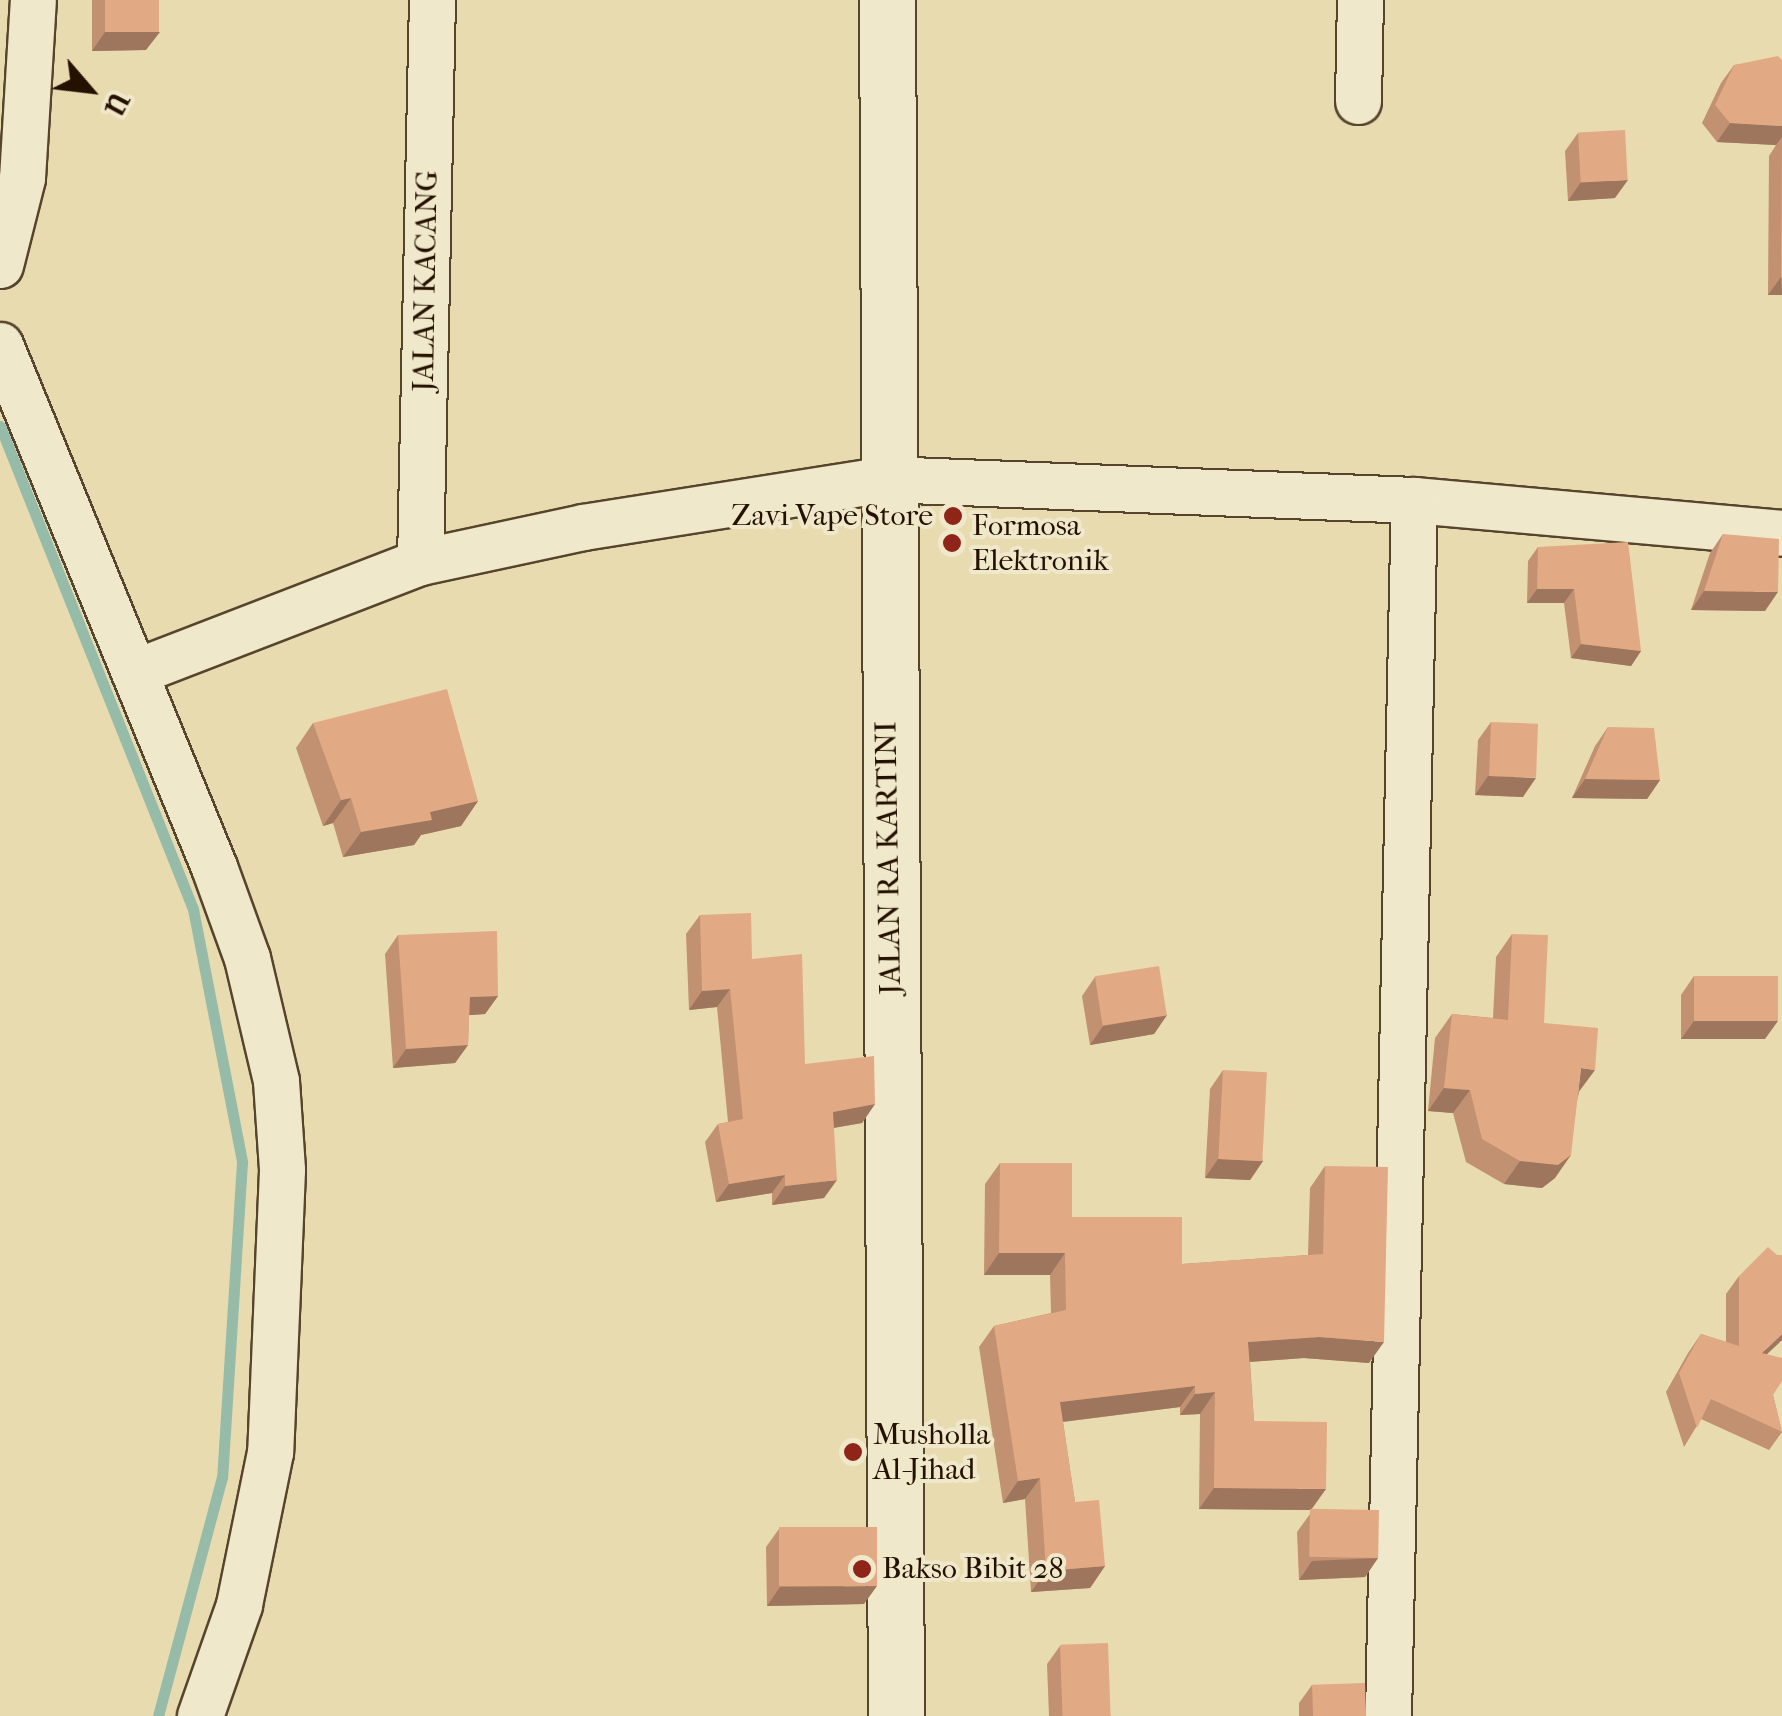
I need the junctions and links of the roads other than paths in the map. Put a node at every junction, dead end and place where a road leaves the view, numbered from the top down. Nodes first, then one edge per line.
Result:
1 (33, 0) edge
2 (432, 0) edge
3 (887, 0) edge
4 (1360, 0) edge
5 (1358, 101) dead end
6 (0, 264) edge
7 (0, 346) edge
8 (885, 479) junction
9 (1414, 500) junction
10 (1782, 533) edge
11 (420, 562) junction
12 (135, 672) junction
13 (200, 1716) edge
14 (896, 1716) edge
15 (1388, 1716) edge

1 - 6 street
2 - 11 street, JALAN KACANG
3 - 8 main road, JALAN RA KARTINI
4 - 5 street
7 - 12 street
8 - 9 street
8 - 11 street
8 - 14 main road, JALAN RA KARTINI
9 - 10 street
9 - 15 street
11 - 12 street
12 - 13 street

